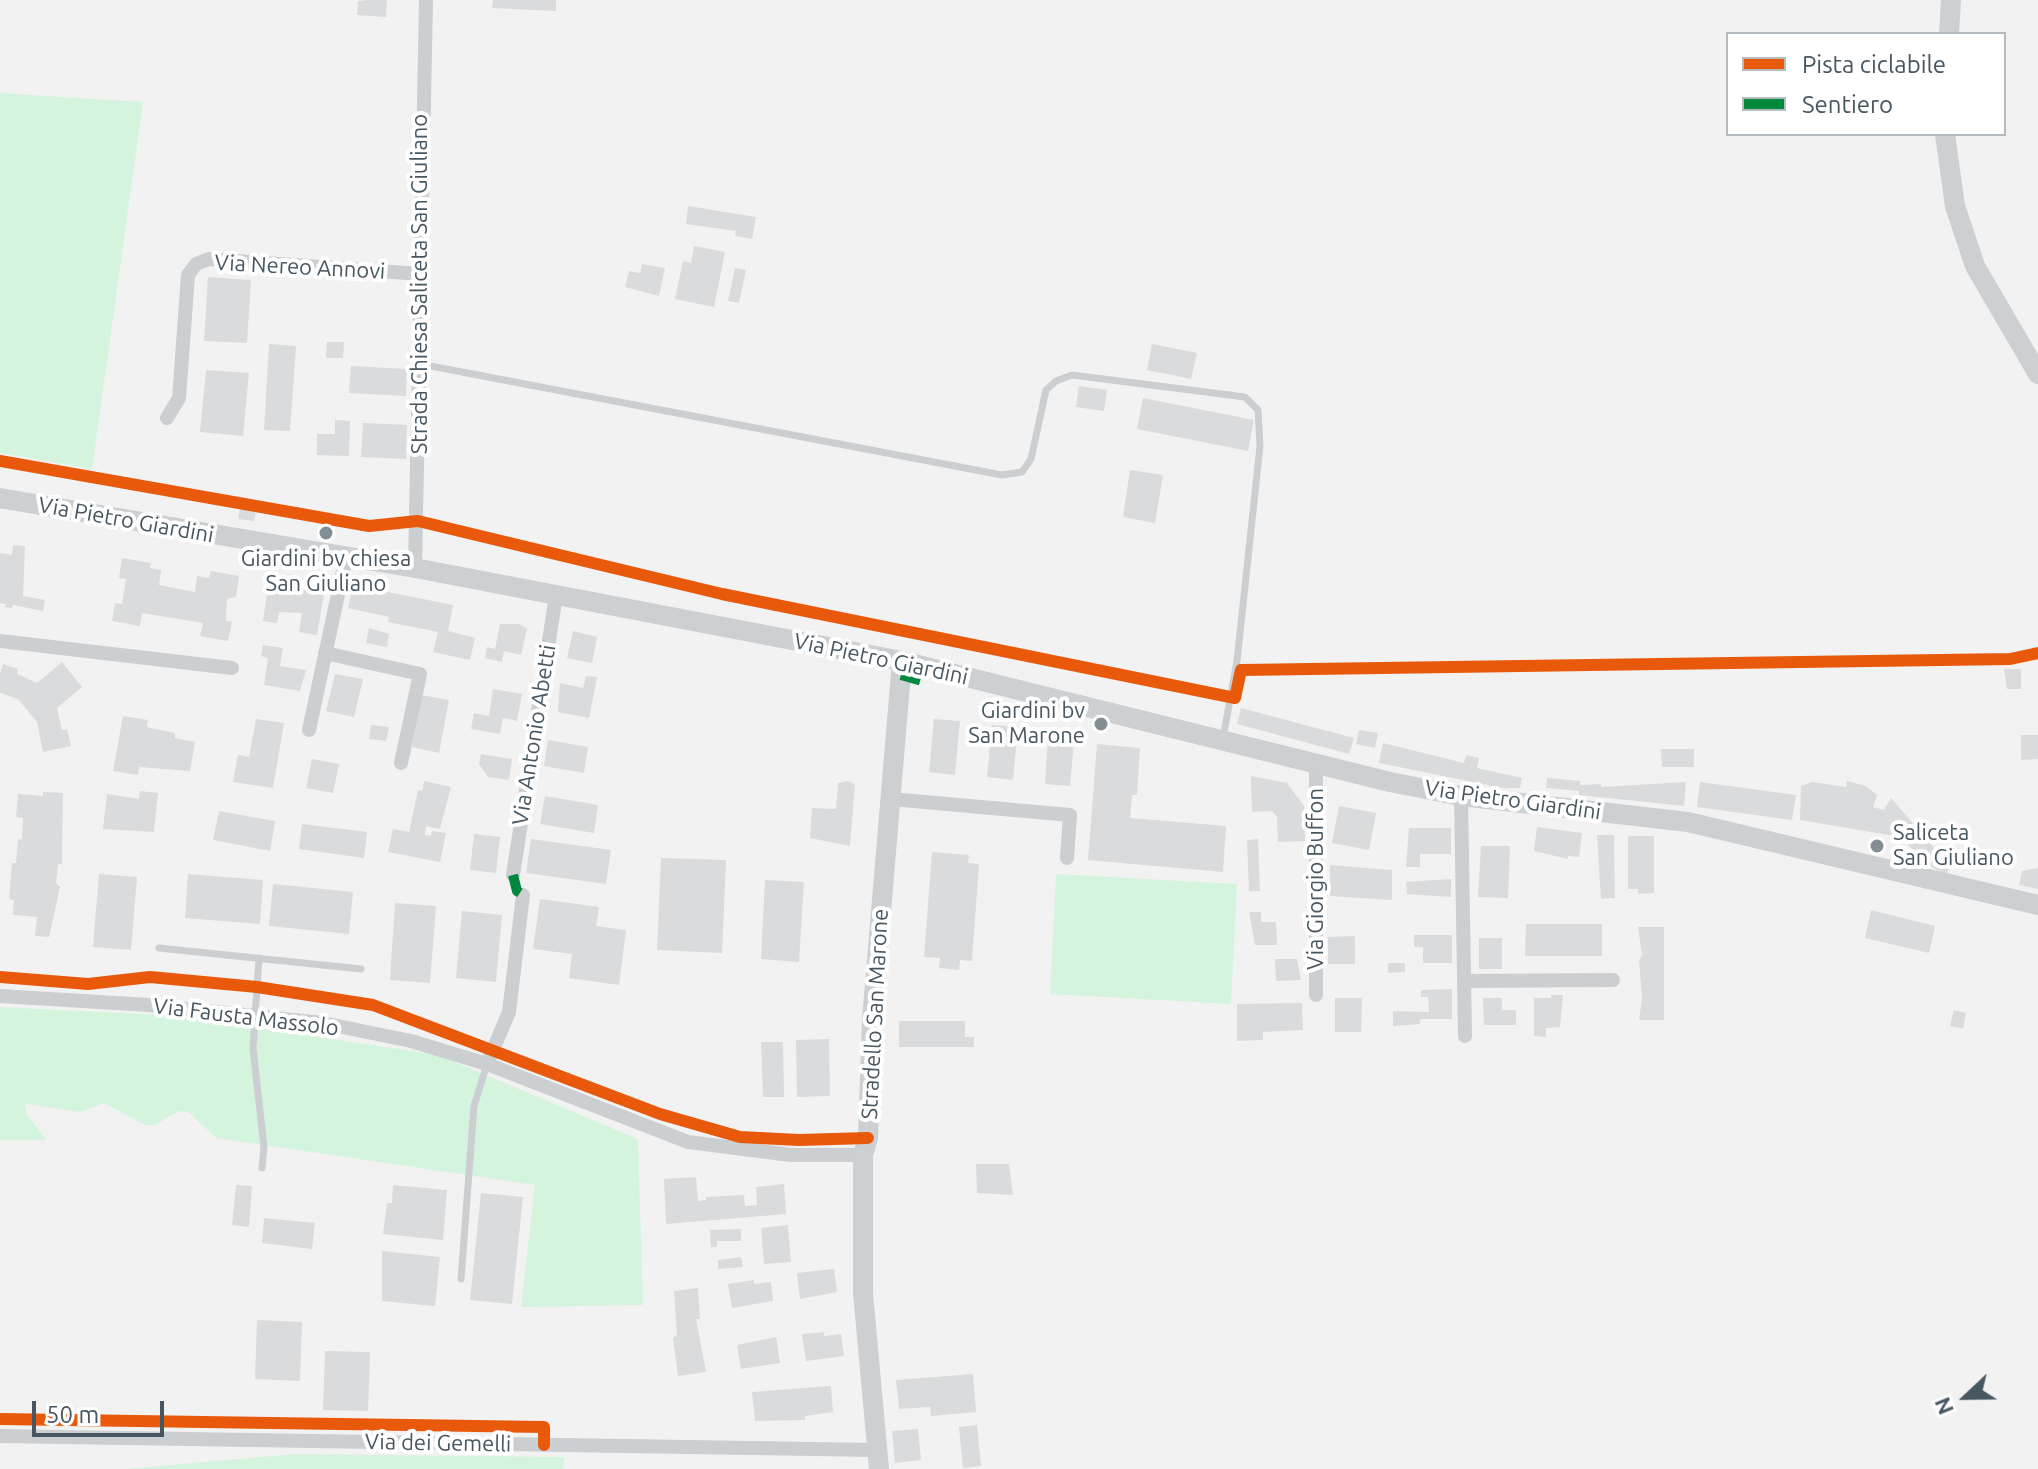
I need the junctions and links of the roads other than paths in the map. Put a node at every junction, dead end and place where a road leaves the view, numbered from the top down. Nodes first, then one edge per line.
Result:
1 (426, 0) edge
2 (1951, 0) edge
3 (1949, 32) edge
4 (1945, 136) edge
5 (420, 274) junction
6 (420, 364) junction
7 (2038, 374) edge
8 (167, 418) dead end
9 (0, 498) edge
10 (346, 557) junction
11 (415, 568) junction
12 (556, 595) junction
13 (0, 641) edge
14 (325, 653) junction
15 (902, 661) junction
16 (232, 668) dead end
17 (309, 730) dead end
18 (1223, 740) junction
19 (401, 763) dead end
20 (1316, 763) junction
21 (1461, 796) junction
22 (891, 799) junction
23 (1067, 858) dead end
24 (513, 875) dead end
25 (523, 895) dead end
26 (2038, 905) edge
27 (159, 948) dead end
28 (259, 958) junction
29 (361, 969) dead end
30 (1613, 980) dead end
31 (1464, 981) junction
32 (1316, 995) dead end
33 (0, 996) edge
34 (254, 1015) junction
35 (1465, 1036) dead end
36 (487, 1064) junction
37 (863, 1155) junction
38 (262, 1168) dead end
39 (461, 1279) dead end
40 (0, 1436) edge
41 (877, 1460) edge

1 - 5 street, Strada Chiesa Saliceta San Giuliano
2 - 3 main road
4 - 7 main road
5 - 6 street, Strada Chiesa Saliceta San Giuliano
5 - 8 street, Via Nereo Annovi
6 - 11 street, Strada Chiesa Saliceta San Giuliano
6 - 18 lane
9 - 10 main road, Via Pietro Giardini
10 - 11 main road, Via Pietro Giardini
10 - 14 street
11 - 12 main road, Via Pietro Giardini
12 - 15 main road, Via Pietro Giardini
12 - 24 street, Via Antonio Abetti
13 - 16 street
14 - 17 street
14 - 19 street
15 - 18 main road, Via Pietro Giardini
15 - 22 main road, Stradello San Marone
18 - 20 main road, Via Pietro Giardini
20 - 21 main road, Via Pietro Giardini
20 - 32 street, Via Giorgio Buffon
21 - 26 main road, Via Pietro Giardini
21 - 31 street
22 - 23 street
22 - 37 main road, Stradello San Marone
25 - 36 street
27 - 28 lane
28 - 29 lane
28 - 34 lane
30 - 31 street
31 - 35 street
33 - 34 street, Via Fausta Massolo
34 - 36 street, Via Fausta Massolo
34 - 38 lane
36 - 37 street, Via Fausta Massolo
36 - 39 lane
37 - 41 main road, Stradello San Marone
40 - 41 street, Via dei Gemelli

